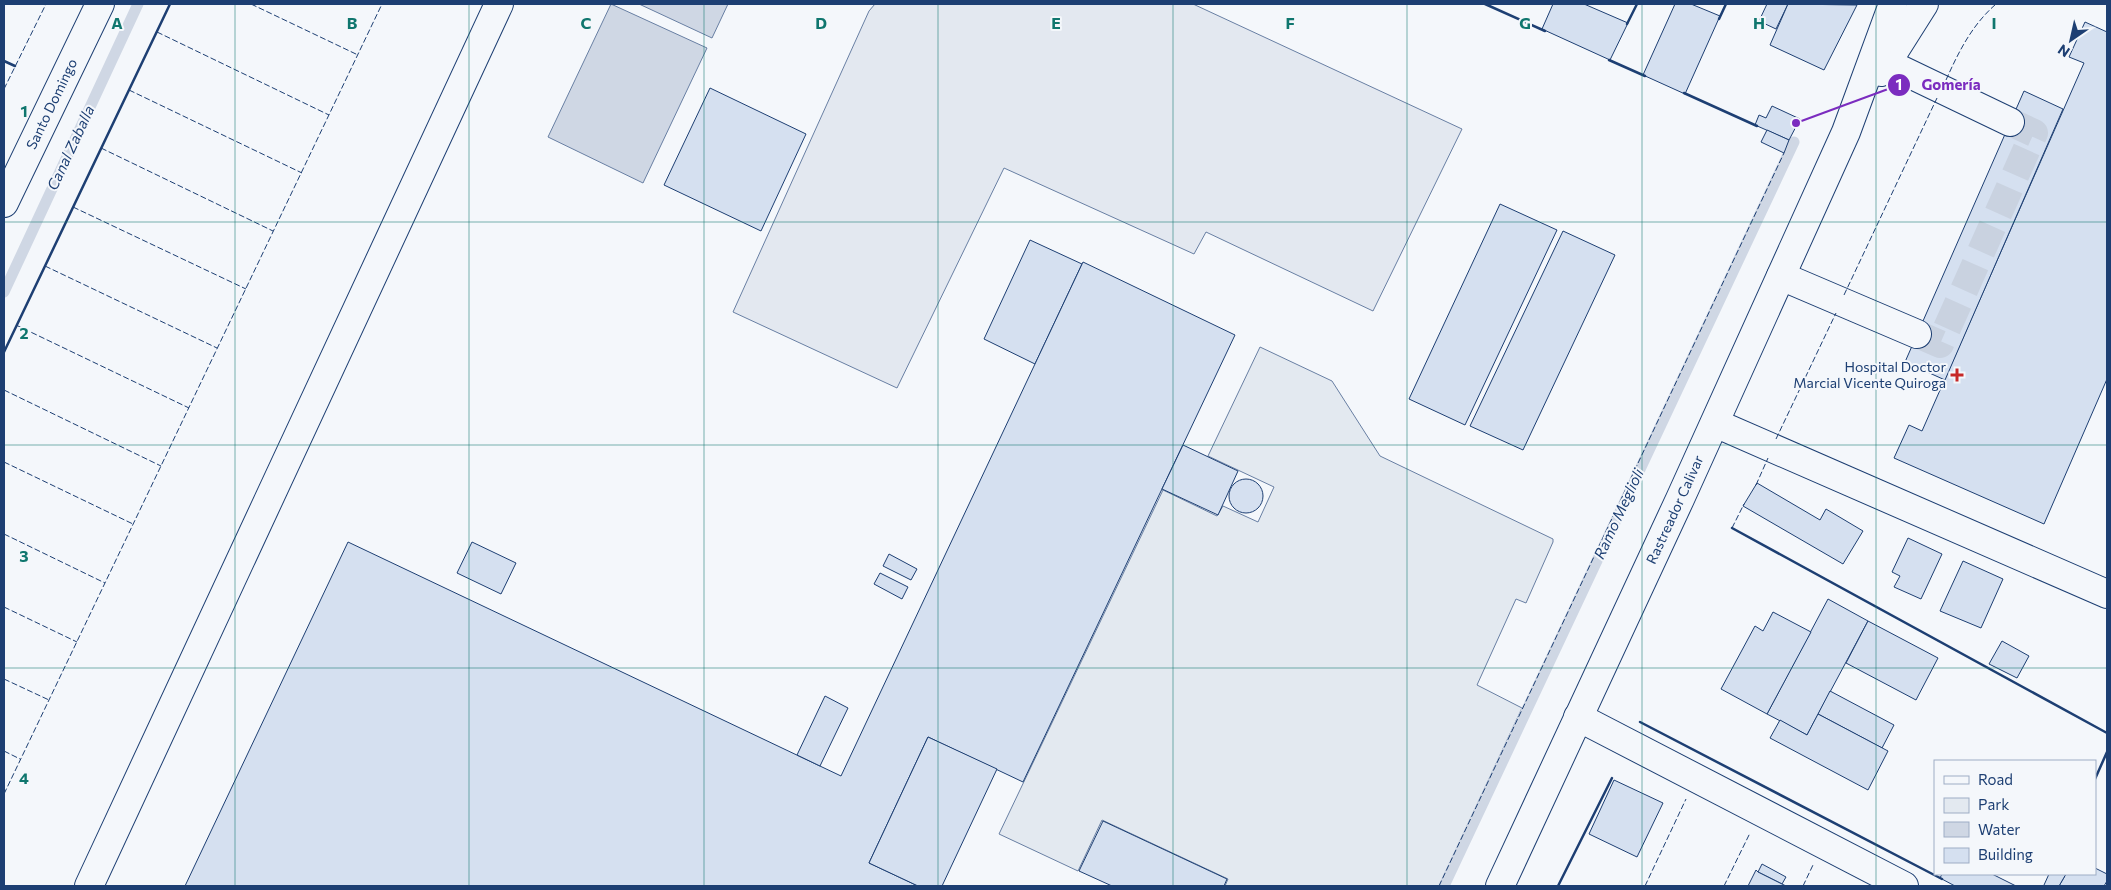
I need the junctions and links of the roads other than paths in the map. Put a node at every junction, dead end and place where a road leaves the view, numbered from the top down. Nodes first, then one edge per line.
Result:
1 (100, 4) edge
2 (499, 4) edge
3 (1893, 4) edge
4 (1924, 4) edge
5 (1887, 63) junction
6 (2010, 122) tunnel mouth
7 (1846, 132) junction
8 (4, 203) edge
9 (1781, 276) junction
10 (1917, 334) tunnel mouth
11 (1715, 423) junction
12 (2107, 594) edge
13 (1578, 717) junction
14 (89, 886) edge
15 (1500, 886) edge
16 (1904, 886) edge

1 - 8 street, Santo Domingo
2 - 14 street
3 - 7 street, Rastreador Calivar
4 - 5 street, Rastreador Calivar
5 - 6 street
5 - 7 street, Rastreador Calivar
7 - 9 street, Rastreador Calivar
9 - 10 street
9 - 11 street, Rastreador Calivar
11 - 12 street
11 - 13 street, Rastreador Calivar
13 - 15 street, Rastreador Calivar
13 - 16 street

